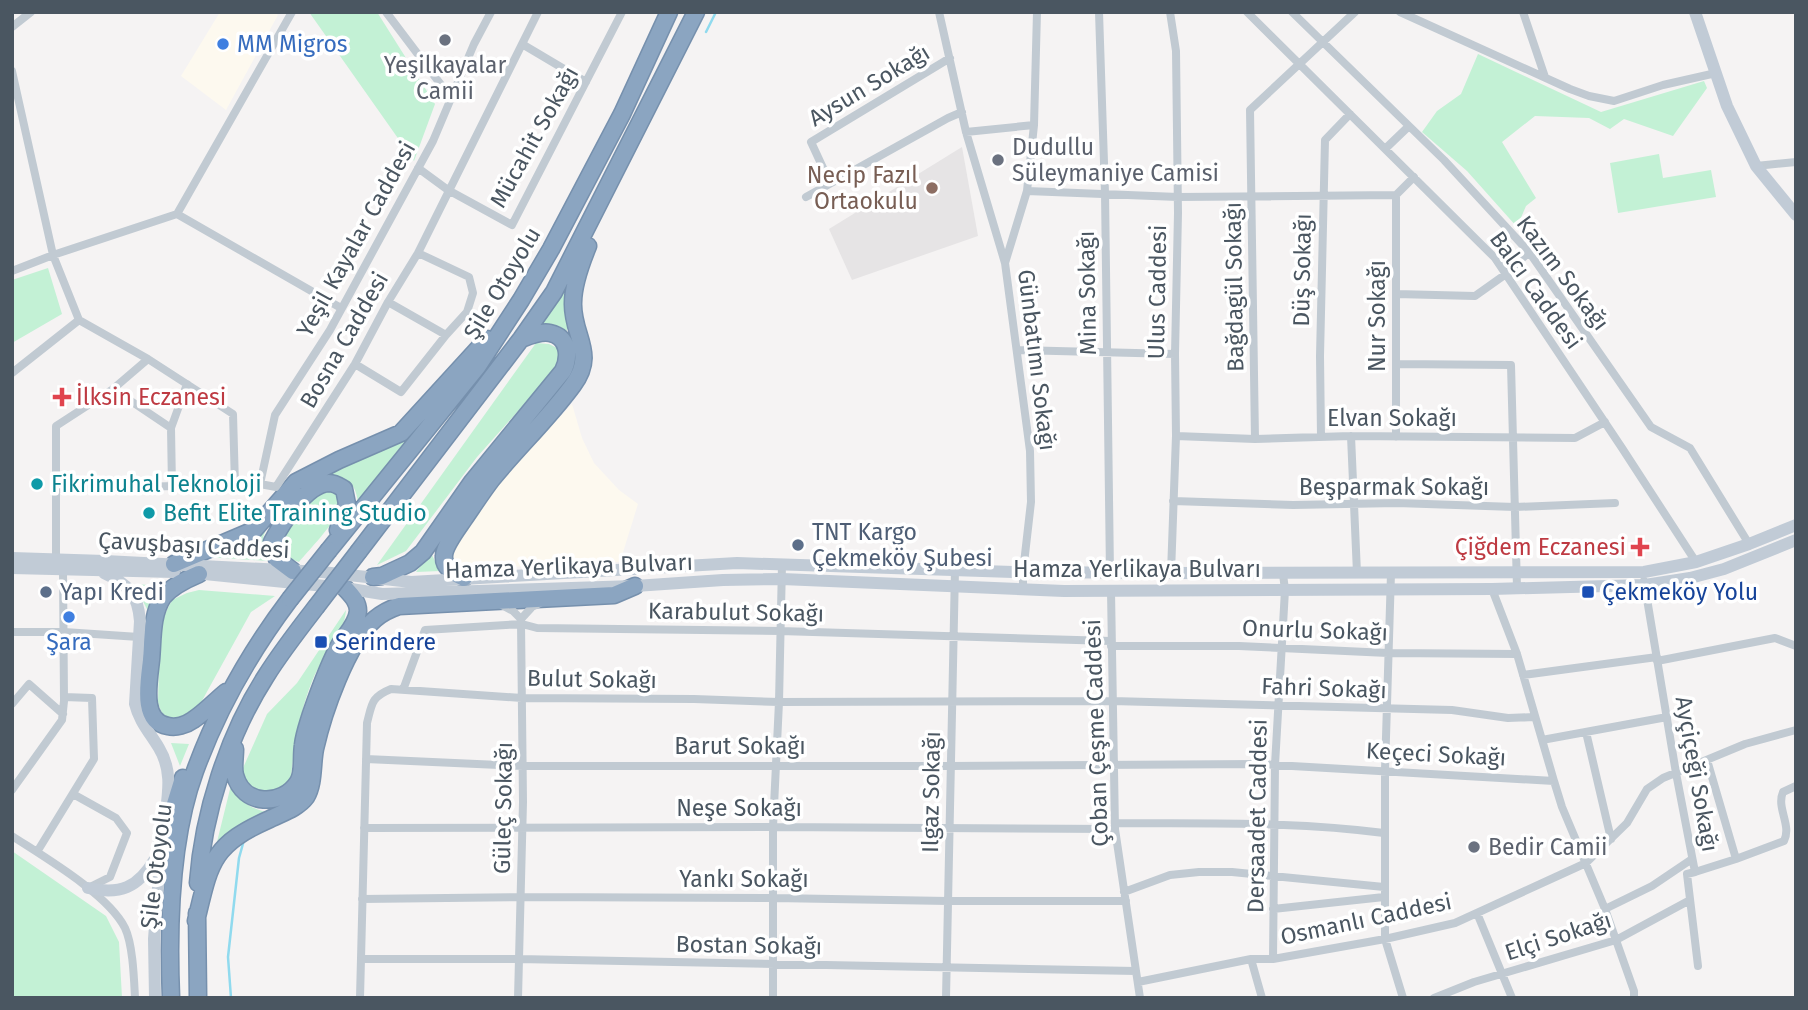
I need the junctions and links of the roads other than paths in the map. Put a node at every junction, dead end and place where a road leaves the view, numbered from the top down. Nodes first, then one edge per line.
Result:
1 (31, 12) edge
2 (292, 12) edge
3 (386, 12) edge
4 (491, 12) edge
5 (538, 12) edge
6 (622, 12) edge
7 (669, 12) edge
8 (696, 12) edge
9 (939, 12) edge
10 (1037, 12) edge
11 (1099, 12) edge
12 (1171, 12) edge
13 (1247, 12) edge
14 (1292, 12) edge
15 (1355, 12) edge
16 (1400, 12) edge
17 (1524, 12) edge
18 (1695, 12) edge
19 (12, 27) edge
20 (1322, 43) junction
21 (522, 44) junction
22 (950, 58) junction
23 (1299, 64) junction
24 (12, 71) edge
25 (1716, 73) junction
26 (1545, 77) junction
27 (586, 82) junction
28 (451, 99) junction
29 (962, 112) junction
30 (1350, 114) junction
31 (1034, 125) junction
32 (1409, 126) junction
33 (966, 132) junction
34 (1385, 149) junction
35 (1796, 162) edge
36 (1756, 166) junction
37 (418, 168) junction
38 (616, 171) junction
39 (1414, 177) junction
40 (830, 183) junction
41 (448, 190) junction
42 (1027, 191) junction
43 (1105, 193) junction
44 (1396, 195) junction
45 (1323, 196) junction
46 (806, 197) dead end
47 (1178, 197) junction
48 (1251, 197) junction
49 (177, 214) junction
50 (1796, 215) edge
51 (1529, 252) junction
52 (418, 253) junction
53 (53, 255) junction
54 (1005, 263) junction
55 (12, 271) edge
56 (1506, 274) junction
57 (1396, 294) junction
58 (521, 300) junction
59 (388, 302) junction
60 (341, 308) junction
61 (79, 320) junction
62 (446, 335) junction
63 (521, 339) junction
64 (1017, 350) junction
65 (1107, 352) junction
66 (1175, 354) junction
67 (148, 359) junction
68 (1396, 364) junction
69 (355, 365) junction
70 (12, 373) edge
71 (187, 384) junction
72 (113, 389) junction
73 (1605, 422) junction
74 (171, 428) junction
75 (1176, 436) junction
76 (1351, 436) junction
77 (1321, 437) junction
78 (1396, 437) junction
79 (1513, 438) junction
80 (1255, 439) junction
81 (260, 484) junction
82 (235, 485) junction
83 (172, 487) junction
84 (56, 489) junction
85 (1173, 501) junction
86 (1615, 503) dead end
87 (1354, 504) junction
88 (1515, 507) junction
89 (1796, 524) edge
90 (1796, 540) edge
91 (1749, 544) junction
92 (329, 550) junction
93 (12, 558) edge
94 (1696, 562) junction
95 (174, 564) junction
96 (782, 564) junction
97 (60, 565) junction
98 (12, 568) edge
99 (955, 570) junction
100 (100, 571) junction
101 (293, 571) junction
102 (1023, 572) junction
103 (1110, 573) junction
104 (1171, 573) junction
105 (1283, 573) junction
106 (1357, 573) junction
107 (1391, 573) junction
108 (1518, 573) junction
109 (199, 574) junction
110 (373, 577) junction
111 (464, 578) junction
112 (1644, 578) junction
113 (782, 579) junction
114 (635, 586) junction
115 (955, 587) junction
116 (345, 588) junction
117 (1517, 588) junction
118 (1391, 589) junction
119 (1492, 589) junction
120 (1023, 590) junction
121 (1285, 590) junction
122 (1111, 591) junction
123 (555, 598) junction
124 (491, 601) junction
125 (521, 622) junction
126 (780, 631) junction
127 (12, 632) edge
128 (64, 632) junction
129 (954, 636) junction
130 (139, 637) junction
131 (1111, 643) junction
132 (1796, 646) edge
133 (1281, 648) junction
134 (1388, 653) junction
135 (1517, 654) junction
136 (1657, 659) junction
137 (1523, 676) junction
138 (233, 685) junction
139 (403, 690) junction
140 (64, 697) junction
141 (522, 698) junction
142 (1112, 701) junction
143 (779, 702) junction
144 (952, 702) junction
145 (12, 704) edge
146 (1279, 706) junction
147 (1387, 709) junction
148 (63, 714) junction
149 (1667, 717) junction
150 (1534, 718) junction
151 (214, 724) junction
152 (1796, 730) edge
153 (1586, 732) junction
154 (235, 738) junction
155 (1542, 740) junction
156 (366, 759) junction
157 (1707, 760) junction
158 (776, 765) junction
159 (1114, 765) junction
160 (1275, 765) junction
161 (523, 766) junction
162 (951, 766) junction
163 (1385, 770) junction
164 (1676, 773) junction
165 (1554, 781) junction
166 (1796, 786) edge
167 (12, 790) edge
168 (73, 794) junction
169 (1115, 826) junction
170 (1274, 826) junction
171 (773, 827) junction
172 (364, 828) junction
173 (523, 828) junction
174 (950, 829) junction
175 (1384, 833) junction
176 (12, 836) edge
177 (1611, 839) junction
178 (162, 846) junction
179 (37, 852) junction
180 (1692, 859) junction
181 (1736, 859) junction
182 (1586, 863) junction
183 (1695, 872) junction
184 (1273, 876) junction
185 (88, 888) junction
186 (1384, 892) junction
187 (1125, 896) junction
188 (521, 897) junction
189 (774, 898) junction
190 (362, 899) junction
191 (1690, 900) junction
192 (948, 901) junction
193 (1273, 909) junction
194 (1605, 909) junction
195 (1477, 913) junction
196 (196, 922) junction
197 (1385, 939) junction
198 (1616, 940) junction
199 (361, 959) junction
200 (518, 959) junction
201 (1251, 959) junction
202 (1273, 959) junction
203 (774, 965) junction
204 (1698, 966) dead end
205 (947, 968) junction
206 (1136, 971) junction
207 (1503, 974) junction
208 (1138, 982) junction
209 (135, 998) edge
210 (155, 998) edge
211 (171, 998) edge
212 (198, 998) edge
213 (360, 998) edge
214 (518, 998) edge
215 (773, 998) edge
216 (946, 998) edge
217 (1140, 998) edge
218 (1262, 998) edge
219 (1403, 998) edge
220 (1434, 998) edge
221 (1512, 998) edge
222 (1634, 998) edge

1 - 19 street
2 - 49 street
3 - 28 street
4 - 28 street, Yeşil Kayalar Caddesi
5 - 21 street, Bosna Caddesi
6 - 27 street, Mücahit Sokağı
7 - 58 highway, Şile Otoyolu
8 - 38 highway, Şile Otoyolu
9 - 22 street
10 - 31 street, Günbatımı Sokağı
11 - 43 street, Mina Sokağı
12 - 47 street, Ulus Caddesi
13 - 23 street, Balcı Caddesi
14 - 20 street, Kazım Sokağı
15 - 20 street, Bağdagül Sokağı
16 - 26 street
17 - 26 street
18 - 25 main road
20 - 23 street, Bağdagül Sokağı
20 - 32 street, Kazım Sokağı
21 - 27 street
21 - 41 street, Bosna Caddesi
22 - 29 street
22 - 40 street, Aysun Sokağı
23 - 30 street, Balcı Caddesi
23 - 48 street, Bağdagül Sokağı
24 - 53 street
25 - 26 street
25 - 36 main road
27 - 41 street, Mücahit Sokağı
28 - 37 street, Yeşil Kayalar Caddesi
29 - 33 street
29 - 40 street
30 - 34 street, Balcı Caddesi
30 - 45 street, Düş Sokağı
31 - 33 street
31 - 42 street, Günbatımı Sokağı
32 - 34 street
32 - 51 street, Kazım Sokağı
33 - 54 street
34 - 39 street, Balcı Caddesi
35 - 36 street
36 - 50 main road
37 - 41 street, Mücahit Sokağı
37 - 60 street, Yeşil Kayalar Caddesi
38 - 63 highway, Şile Otoyolu
38 - 111 highway
39 - 44 street
39 - 56 street, Balcı Caddesi
40 - 46 street
41 - 52 street, Bosna Caddesi
42 - 43 street
42 - 54 street, Günbatımı Sokağı
43 - 47 street
43 - 65 street, Mina Sokağı
44 - 45 street
44 - 57 street, Nur Sokağı
45 - 48 street
45 - 77 street, Düş Sokağı
47 - 48 street
47 - 66 street, Ulus Caddesi
48 - 80 street, Bağdagül Sokağı
49 - 53 street
49 - 60 street
51 - 56 street
51 - 91 street, Kazım Sokağı
52 - 59 street, Bosna Caddesi
52 - 62 street
53 - 55 street
53 - 61 street
54 - 64 street, Günbatımı Sokağı
56 - 57 street
56 - 73 street, Balcı Caddesi
57 - 68 street, Nur Sokağı
58 - 92 highway, Şile Otoyolu
58 - 95 highway
59 - 62 street
59 - 69 street, Bosna Caddesi
60 - 81 street, Yeşil Kayalar Caddesi
61 - 67 street
61 - 70 street
62 - 69 street
63 - 110 highway
63 - 154 highway, Şile Otoyolu, bridge
64 - 65 street
64 - 102 street, Günbatımı Sokağı
65 - 66 street
65 - 103 street, Mina Sokağı
66 - 75 street, Ulus Caddesi
67 - 71 street
67 - 72 street
68 - 78 street, Nur Sokağı
68 - 79 street
69 - 81 street, Bosna Caddesi
71 - 74 street
71 - 82 street
72 - 74 street
72 - 84 street
73 - 79 street, Elvan Sokağı
73 - 94 street, Balcı Caddesi
74 - 83 street
75 - 80 street, Elvan Sokağı
75 - 85 street, Ulus Caddesi
76 - 77 street, Elvan Sokağı
76 - 78 street, Elvan Sokağı
76 - 87 street
77 - 80 street, Elvan Sokağı
78 - 79 street, Elvan Sokağı
79 - 88 street
81 - 82 street, Bosna Caddesi
82 - 83 street, Bosna Caddesi
83 - 84 street, Bosna Caddesi
84 - 97 street
85 - 87 street, Beşparmak Sokağı
85 - 104 street, Ulus Caddesi
86 - 88 street, Beşparmak Sokağı
87 - 88 street, Beşparmak Sokağı
87 - 106 street
88 - 108 street
89 - 91 main road, Hamza Yerlikaya Bulvarı
90 - 112 main road, Hamza Yerlikaya Bulvarı
91 - 94 main road, Hamza Yerlikaya Bulvarı
92 - 101 highway
92 - 138 highway, Şile Otoyolu, bridge
93 - 97 main road, Çavuşbaşı Caddesi
94 - 112 main road, Hamza Yerlikaya Bulvarı
95 - 97 main road, Çavuşbaşı Caddesi
95 - 101 main road, Çavuşbaşı Caddesi
96 - 99 main road, Hamza Yerlikaya Bulvarı
96 - 111 main road, Hamza Yerlikaya Bulvarı
96 - 113 street
97 - 98 main road, Çavuşbaşı Caddesi
97 - 100 main road, Çavuşbaşı Caddesi
97 - 128 street
99 - 102 main road, Hamza Yerlikaya Bulvarı
99 - 115 street, Ilgaz Sokağı
100 - 109 main road, Çavuşbaşı Caddesi
100 - 130 main road
101 - 110 main road, Çavuşbaşı Caddesi
102 - 103 main road, Hamza Yerlikaya Bulvarı
102 - 120 street, Günbatımı Sokağı
103 - 104 main road, Hamza Yerlikaya Bulvarı
104 - 105 main road, Hamza Yerlikaya Bulvarı
105 - 106 main road, Hamza Yerlikaya Bulvarı
105 - 121 street, Dersaadet Caddesi
106 - 107 main road, Hamza Yerlikaya Bulvarı
107 - 108 main road, Hamza Yerlikaya Bulvarı
107 - 118 street
108 - 112 main road, Hamza Yerlikaya Bulvarı
108 - 117 street
109 - 116 main road, Çavuşbaşı Caddesi
109 - 138 highway
110 - 111 main road, Hamza Yerlikaya Bulvarı
112 - 117 main road, Hamza Yerlikaya Bulvarı
112 - 136 street, Ayçiçeği Sokağı
113 - 114 main road, Hamza Yerlikaya Bulvarı
113 - 115 main road, Hamza Yerlikaya Bulvarı
113 - 126 street
114 - 116 main road, Hamza Yerlikaya Bulvarı
114 - 123 highway
115 - 120 main road, Hamza Yerlikaya Bulvarı
115 - 129 street, Ilgaz Sokağı
116 - 154 highway
117 - 119 main road, Hamza Yerlikaya Bulvarı
118 - 119 main road, Hamza Yerlikaya Bulvarı
118 - 121 main road, Hamza Yerlikaya Bulvarı
118 - 134 street
119 - 135 street, Keçeci Sokağı
120 - 122 main road, Hamza Yerlikaya Bulvarı
121 - 122 main road, Hamza Yerlikaya Bulvarı
121 - 133 street, Dersaadet Caddesi
122 - 131 street, Çoban Çeşme Caddesi
123 - 124 highway
123 - 125 street
124 - 125 street
124 - 196 highway
125 - 126 street, Karabulut Sokağı
125 - 139 street, Karabulut Sokağı
125 - 141 street, Güleç Sokağı
126 - 129 street, Karabulut Sokağı
126 - 143 street
127 - 128 street
128 - 130 street
128 - 140 street
129 - 131 street, Karabulut Sokağı
129 - 144 street, Ilgaz Sokağı
130 - 178 main road
131 - 133 street, Onurlu Sokağı
131 - 142 street, Çoban Çeşme Caddesi
132 - 136 street
133 - 134 street, Onurlu Sokağı
133 - 146 street, Dersaadet Caddesi
134 - 135 street, Onurlu Sokağı
134 - 147 street
135 - 137 street, Keçeci Sokağı
136 - 137 street
136 - 149 street, Ayçiçeği Sokağı
137 - 150 street, Keçeci Sokağı
138 - 151 highway, Şile Otoyolu
139 - 141 street, Bulut Sokağı
139 - 156 street, Bulut Sokağı
140 - 148 street
140 - 168 street
141 - 143 street, Bulut Sokağı
141 - 161 street, Güleç Sokağı
142 - 144 street, Bulut Sokağı
142 - 146 street, Fahri Sokağı
142 - 159 street, Çoban Çeşme Caddesi
143 - 144 street, Bulut Sokağı
143 - 158 street
144 - 162 street, Ilgaz Sokağı
145 - 148 street
146 - 147 street, Fahri Sokağı
146 - 160 street, Dersaadet Caddesi
147 - 150 street, Fahri Sokağı
147 - 163 street
148 - 167 street
149 - 153 street
149 - 164 street, Ayçiçeği Sokağı
150 - 155 street, Keçeci Sokağı
151 - 178 highway
151 - 211 highway, Şile Otoyolu
152 - 157 street, Osmanlı Caddesi
153 - 155 street
153 - 177 street
154 - 196 highway, Şile Otoyolu
155 - 165 street, Keçeci Sokağı
156 - 161 street, Barut Sokağı
156 - 172 street, Bulut Sokağı
157 - 164 street, Osmanlı Caddesi
157 - 181 street
158 - 161 street, Barut Sokağı
158 - 162 street, Barut Sokağı
158 - 171 street
159 - 160 street, Keçeci Sokağı
159 - 162 street, Barut Sokağı
159 - 169 street, Çoban Çeşme Caddesi
160 - 163 street, Keçeci Sokağı
160 - 170 street, Dersaadet Caddesi
161 - 173 street, Güleç Sokağı
162 - 174 street, Ilgaz Sokağı
163 - 165 street, Keçeci Sokağı
163 - 175 street
164 - 177 street, Osmanlı Caddesi
164 - 180 street, Ayçiçeği Sokağı
165 - 182 street
166 - 181 street
168 - 179 street
168 - 185 street
169 - 170 street, Neşe Sokağı
169 - 174 street, Neşe Sokağı
169 - 187 street, Çoban Çeşme Caddesi
170 - 175 street, Neşe Sokağı
170 - 184 street, Dersaadet Caddesi
171 - 173 street, Neşe Sokağı
171 - 174 street, Neşe Sokağı
171 - 189 street
172 - 173 street, Neşe Sokağı
172 - 190 street, Bulut Sokağı
173 - 188 street, Güleç Sokağı
174 - 192 street, Ilgaz Sokağı
175 - 186 street
176 - 179 street
177 - 182 street, Osmanlı Caddesi
178 - 185 main road
178 - 210 main road
179 - 185 street
180 - 183 street, Ayçiçeği Sokağı
180 - 194 street
181 - 183 street
182 - 194 street
182 - 195 street, Osmanlı Caddesi
183 - 191 street, Ayçiçeği Sokağı
184 - 186 street, Yankı Sokağı
184 - 187 street, Yankı Sokağı
184 - 193 street, Dersaadet Caddesi
185 - 209 street
186 - 193 street
186 - 197 street
187 - 192 street, Yankı Sokağı
187 - 206 street, Çoban Çeşme Caddesi
188 - 189 street, Yankı Sokağı
188 - 190 street, Yankı Sokağı
188 - 200 street, Güleç Sokağı
189 - 192 street, Yankı Sokağı
189 - 203 street
190 - 199 street, Bulut Sokağı
191 - 198 street, Elçi Sokağı
191 - 204 street, Ayçiçeği Sokağı
192 - 205 street, Ilgaz Sokağı
193 - 202 street, Dersaadet Caddesi
194 - 198 street
195 - 197 street, Osmanlı Caddesi
195 - 207 street
196 - 212 highway, Şile Otoyolu
197 - 202 street, Osmanlı Caddesi
197 - 219 street
198 - 207 street, Elçi Sokağı
198 - 222 street
199 - 200 street, Bostan Sokağı
199 - 213 street, Bulut Sokağı
200 - 203 street, Bostan Sokağı
200 - 214 street, Güleç Sokağı
201 - 202 street, Osmanlı Caddesi
201 - 208 street, Osmanlı Caddesi
201 - 218 street
203 - 205 street, Bostan Sokağı
203 - 215 street
205 - 206 street, Bostan Sokağı
205 - 216 street, Ilgaz Sokağı
206 - 208 street, Çoban Çeşme Caddesi
207 - 220 street, Elçi Sokağı
207 - 221 street
208 - 217 street, Çoban Çeşme Caddesi

